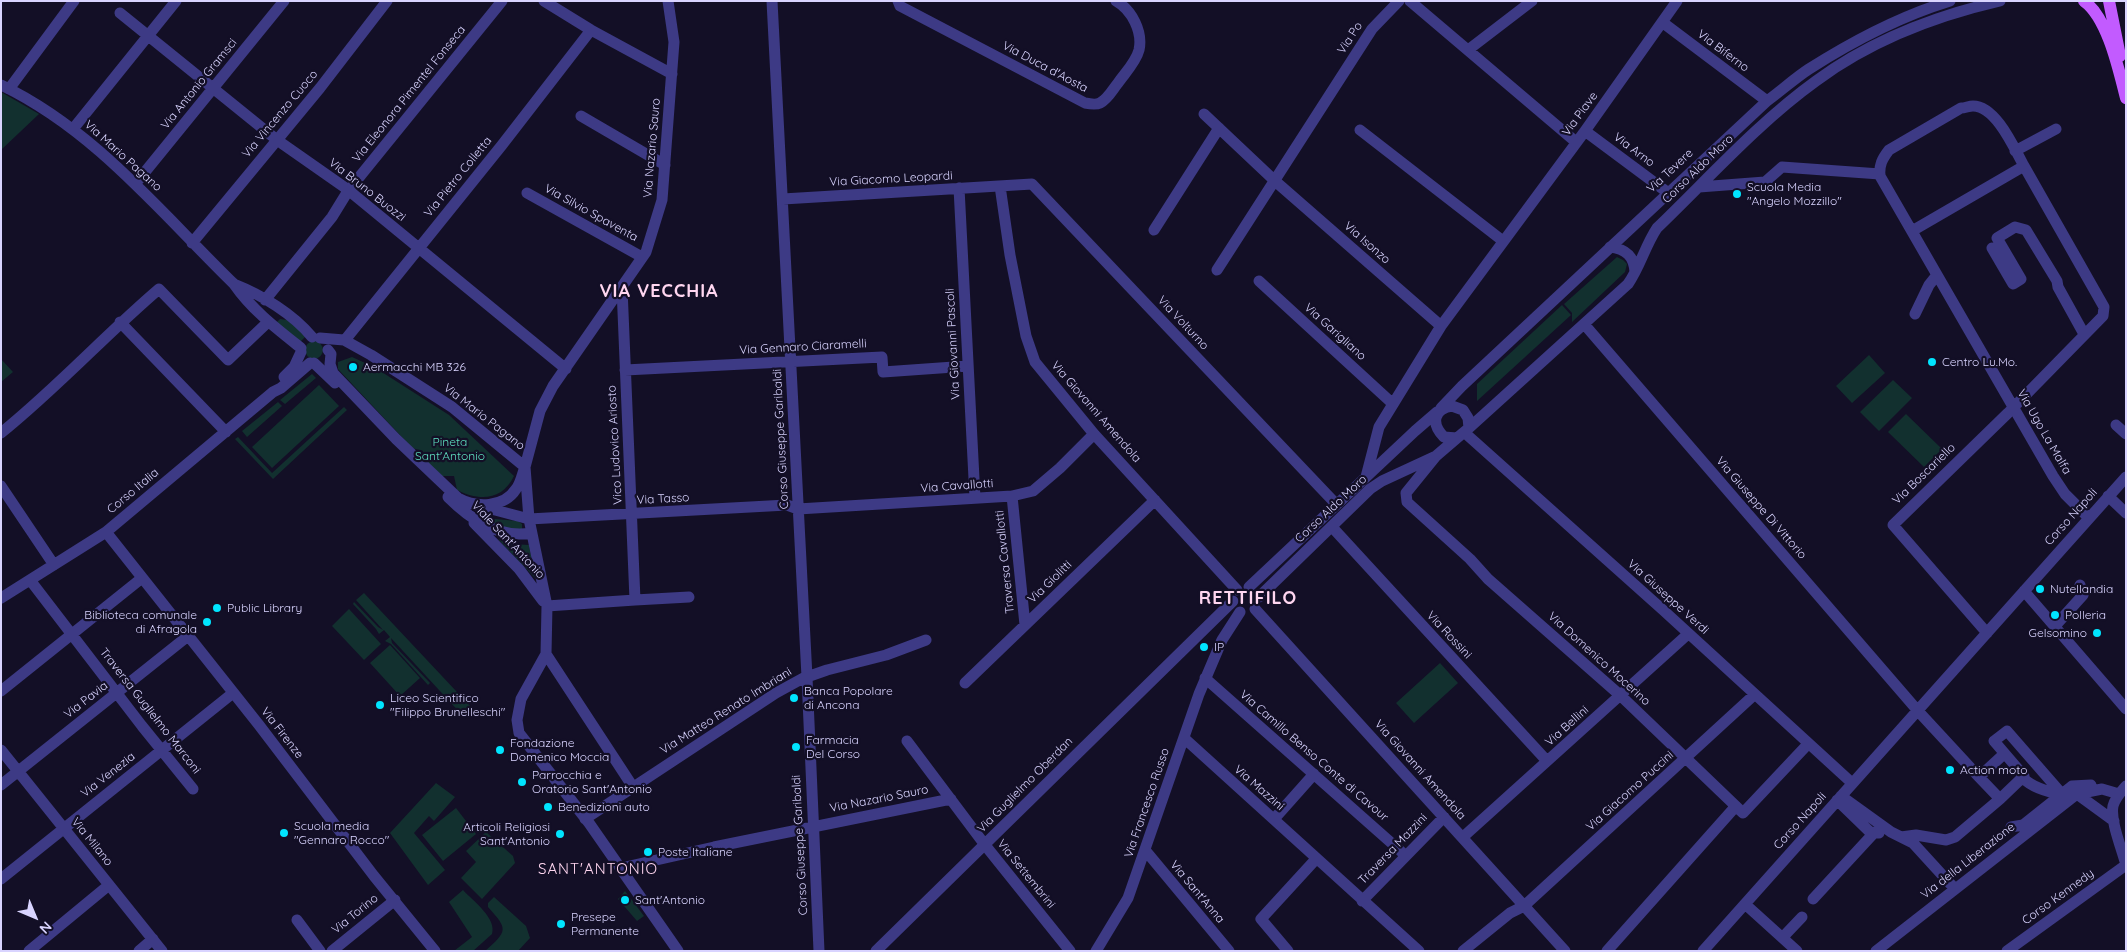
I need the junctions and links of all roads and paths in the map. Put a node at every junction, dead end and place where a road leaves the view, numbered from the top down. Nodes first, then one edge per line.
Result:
1 (74, 1) edge
2 (176, 1) edge
3 (284, 1) edge
4 (388, 1) edge
5 (502, 1) edge
6 (544, 1) edge
7 (668, 1) edge
8 (772, 1) edge
9 (898, 1) edge
10 (1116, 1) edge
11 (1399, 1) edge
12 (1410, 1) edge
13 (1532, 1) edge
14 (1677, 1) edge
15 (1950, 1) edge
16 (2000, 1) edge
17 (2084, 1) edge
18 (2110, 1) edge
19 (120, 13) dead end
20 (1662, 22) junction
21 (591, 30) junction
22 (148, 36) junction
23 (1468, 50) junction
24 (672, 74) junction
25 (2121, 78) junction
26 (5, 87) edge
27 (214, 88) junction
28 (2126, 98) edge
29 (1767, 101) junction
30 (1204, 114) dead end
31 (581, 116) dead end
32 (1219, 128) junction
33 (73, 129) junction
34 (2056, 129) dead end
35 (1360, 130) dead end
36 (1585, 131) junction
37 (277, 140) junction
38 (1576, 142) junction
39 (2015, 151) junction
40 (665, 165) junction
41 (2024, 166) junction
42 (1880, 174) junction
43 (1275, 181) junction
44 (136, 183) junction
45 (1000, 186) junction
46 (1699, 187) junction
47 (959, 188) junction
48 (348, 191) junction
49 (1667, 192) junction
50 (527, 193) dead end
51 (783, 199) junction
52 (1154, 230) dead end
53 (1912, 231) junction
54 (1503, 241) junction
55 (192, 243) junction
56 (1610, 247) junction
57 (418, 248) junction
58 (1992, 248) dead end
59 (642, 257) junction
60 (1217, 270) dead end
61 (1635, 274) junction
62 (1938, 276) junction
63 (1259, 281) dead end
64 (234, 284) junction
65 (622, 288) junction
66 (266, 300) junction
67 (1915, 314) dead end
68 (120, 322) junction
69 (268, 322) junction
70 (1584, 324) junction
71 (1441, 326) junction
72 (2084, 334) junction
73 (316, 337) junction
74 (346, 341) junction
75 (301, 350) junction
76 (328, 350) junction
77 (312, 363) junction
78 (791, 363) junction
79 (968, 366) junction
80 (566, 369) junction
81 (625, 370) junction
82 (272, 392) junction
83 (1393, 404) junction
84 (2014, 407) junction
85 (1439, 410) junction
86 (2116, 425) dead end
87 (226, 432) junction
88 (1464, 433) junction
89 (1, 434) edge
90 (1094, 434) junction
91 (2126, 434) edge
92 (1436, 456) junction
93 (525, 466) junction
94 (1366, 477) junction
95 (2126, 477) edge
96 (1, 486) edge
97 (1012, 496) junction
98 (2108, 496) junction
99 (975, 498) junction
100 (1155, 500) junction
101 (460, 503) junction
102 (1336, 504) junction
103 (798, 509) junction
104 (2126, 513) edge
105 (633, 515) junction
106 (2088, 518) junction
107 (529, 519) junction
108 (1332, 527) junction
109 (106, 532) junction
110 (531, 533) junction
111 (54, 565) junction
112 (142, 578) junction
113 (30, 580) junction
114 (2080, 585) dead end
115 (1248, 586) junction
116 (1237, 590) junction
117 (2024, 591) junction
118 (689, 597) dead end
119 (1259, 597) junction
120 (1, 598) edge
121 (635, 600) junction
122 (1232, 601) junction
123 (547, 606) junction
124 (1255, 609) junction
125 (1240, 612) junction
126 (1025, 625) junction
127 (2055, 626) junction
128 (1204, 629) junction
129 (72, 634) junction
130 (1688, 634) junction
131 (1986, 634) junction
132 (188, 636) junction
133 (926, 640) dead end
134 (1222, 640) junction
135 (546, 654) junction
136 (807, 677) junction
137 (1205, 678) junction
138 (965, 683) dead end
139 (1, 691) edge
140 (233, 693) junction
141 (117, 694) junction
142 (1754, 695) junction
143 (1621, 696) junction
144 (2125, 707) edge
145 (1918, 711) junction
146 (1184, 738) junction
147 (907, 741) dead end
148 (1808, 744) junction
149 (1, 750) edge
150 (161, 750) junction
151 (2004, 754) junction
152 (1686, 758) junction
153 (1548, 762) junction
154 (19, 771) junction
155 (1314, 774) junction
156 (1979, 777) junction
157 (2023, 778) junction
158 (1852, 783) junction
159 (1, 785) edge
160 (633, 787) junction
161 (193, 789) dead end
162 (2102, 789) junction
163 (2122, 790) edge
164 (2062, 794) junction
165 (2077, 794) junction
166 (1839, 798) junction
167 (951, 799) junction
168 (2000, 799) junction
169 (1736, 806) junction
170 (1444, 816) junction
171 (586, 819) junction
172 (1274, 819) junction
173 (2114, 821) junction
174 (813, 826) junction
175 (2011, 827) dead end
176 (63, 828) junction
177 (1873, 834) junction
178 (1896, 834) junction
179 (1463, 837) junction
180 (985, 845) junction
181 (1144, 850) junction
182 (1405, 855) junction
183 (1316, 858) junction
184 (2126, 865) edge
185 (621, 868) junction
186 (1, 879) edge
187 (110, 885) junction
188 (1955, 889) junction
189 (1813, 899) dead end
190 (395, 900) junction
191 (1362, 901) junction
192 (1745, 904) junction
193 (1524, 906) junction
194 (1802, 917) dead end
195 (297, 920) dead end
196 (1783, 938) junction
197 (153, 939) junction
198 (29, 951) edge
199 (139, 951) edge
200 (162, 951) edge
201 (320, 951) edge
202 (332, 951) edge
203 (435, 951) edge
204 (678, 951) edge
205 (819, 951) edge
206 (876, 951) edge
207 (1070, 951) edge
208 (1096, 951) edge
209 (1229, 951) edge
210 (1288, 951) edge
211 (1419, 951) edge
212 (1463, 951) edge
213 (1565, 951) edge
214 (1607, 951) edge
215 (1702, 951) edge
216 (1797, 951) edge
217 (1876, 951) edge
218 (2007, 951) edge

1 - 26 street
2 - 22 street
3 - 27 street, Via Antonio Gramsci
4 - 37 street, Via Vincenzo Cuoco
5 - 48 street, Via Eleonora Pimentel Fonseca
6 - 21 street
7 - 24 street, Via Nazario Sauro
8 - 51 street
9 - 10 street, Via Duca d'Aosta
11 - 43 street, Via Po
12 - 23 street
13 - 23 street
14 - 20 street, Via Piave
15 - 29 street, Via Tevere
16 - 46 street, Corso Aldo Moro
17 - 25 main road
18 - 25 main road
19 - 22 street, Via Bruno Buozzi
20 - 29 street, Via Biferno
20 - 36 street, Via Piave
21 - 24 street
21 - 57 street, Via Pietro Colletta
22 - 27 street, Via Bruno Buozzi
22 - 33 street
23 - 38 street
24 - 40 street, Via Nazario Sauro
25 - 28 main road
26 - 33 street, Via Mario Pagano
27 - 37 street, Via Bruno Buozzi
27 - 44 street, Via Antonio Gramsci
29 - 49 street, Via Tevere
30 - 32 street, Via Isonzo
31 - 40 street
32 - 43 street, Via Isonzo
32 - 52 street
33 - 44 street, Via Mario Pagano
34 - 39 street
35 - 54 street
36 - 38 street, Via Piave
36 - 49 street, Via Arno
37 - 48 street, Via Bruno Buozzi
37 - 55 street, Via Vincenzo Cuoco
38 - 54 street, Via Piave
39 - 41 street
39 - 42 street
40 - 59 street, Via Nazario Sauro
41 - 53 street
41 - 72 street
42 - 46 street
42 - 53 street, Via Ugo La Malfa
43 - 60 street
43 - 71 street, Via Isonzo
44 - 55 street, Via Mario Pagano
45 - 47 street, Via Giacomo Leopardi
45 - 90 street, Via Giovanni Amendola
45 - 102 street, Via Volturno
46 - 61 street, Corso Aldo Moro
47 - 51 street, Via Giacomo Leopardi
47 - 79 street, Via Giovanni Pascoli
48 - 57 street, Via Bruno Buozzi
48 - 66 street, Via Eleonora Pimentel Fonseca
49 - 56 street, Via Tevere
50 - 59 street, Via Silvio Spaventa
51 - 78 street, Corso Giuseppe Garibaldi
53 - 62 street, Via Ugo La Malfa
54 - 71 street, Via Piave
55 - 64 street, Via Mario Pagano
56 - 61 street
56 - 85 street, Via Tevere
57 - 74 street, Via Pietro Colletta
57 - 80 street, Via Bruno Buozzi
58 - 72 street
59 - 65 street, Via Nazario Sauro
61 - 70 street, Corso Aldo Moro
62 - 67 street
62 - 84 street, Via Ugo La Malfa
63 - 83 street, Via Garigliano
64 - 66 street, Via Mario Pagano
64 - 69 street, Via Mario Pagano
65 - 80 street, Via Nazario Sauro
65 - 81 street, Vico Ludovico Ariosto
66 - 73 street, Via Mario Pagano
68 - 69 street
68 - 87 street
68 - 89 street
69 - 75 street, Via Mario Pagano
70 - 88 street, Corso Aldo Moro
70 - 145 street, Via Giuseppe Di Vittorio
71 - 83 street, Via Piave
72 - 84 street
73 - 74 street, Via Mario Pagano
73 - 75 street
73 - 76 street, Via Mario Pagano
74 - 93 street, Via Mario Pagano
75 - 77 street, Via Mario Pagano
75 - 82 street, Corso Italia
76 - 77 street
76 - 101 street, Viale Sant'Antonio
77 - 82 street, Corso Italia
77 - 101 street, Viale Sant'Antonio
78 - 79 street, Via Gennaro Ciaramelli
78 - 81 street, Via Gennaro Ciaramelli
78 - 103 street, Corso Giuseppe Garibaldi
79 - 99 street, Via Giovanni Pascoli
80 - 93 street, Via Nazario Sauro
81 - 105 street, Vico Ludovico Ariosto
82 - 87 street, Corso Italia
83 - 94 street, Via Piave
84 - 106 street, Via Ugo La Malfa
84 - 131 street, Via Boscariello
85 - 88 street
85 - 88 street
85 - 94 street, Via Tevere
86 - 91 street
87 - 109 street, Corso Italia
88 - 92 street, Corso Aldo Moro
88 - 130 street, Via Giuseppe Verdi
90 - 97 street, Via Cavallotti
90 - 100 street, Via Giovanni Amendola
92 - 108 street, Corso Aldo Moro
92 - 143 street, Via Domenico Mocerino
93 - 101 street, Viale Sant'Antonio
93 - 107 street
94 - 102 street, Corso Aldo Moro
95 - 98 street, Corso Napoli
96 - 111 street
97 - 99 street, Via Cavallotti
97 - 126 street, Traversa Cavallotti
98 - 104 street
98 - 106 street, Corso Napoli
99 - 103 street, Via Cavallotti
100 - 116 street, Via Giovanni Amendola
100 - 126 street, Via Giolitti
101 - 107 street, Viale Sant'Antonio
101 - 110 street, Viale Sant'Antonio
101 - 123 street, Viale Sant'Antonio
102 - 115 street, Corso Aldo Moro
103 - 105 street, Via Tasso
103 - 136 street, Corso Giuseppe Garibaldi
105 - 107 street, Via Tasso
105 - 121 street, Vico Ludovico Ariosto
106 - 117 street, Corso Napoli
107 - 110 street
108 - 119 street, Corso Aldo Moro
108 - 153 street, Via Rossini
109 - 111 street, Corso Italia
109 - 112 street, Via Firenze
110 - 123 street
111 - 113 street, Corso Italia
112 - 129 street
112 - 132 street, Via Firenze
113 - 120 street, Corso Italia
113 - 129 street, Traversa Guglielmo Marconi
114 - 127 street
115 - 116 street
115 - 119 street
116 - 122 street
117 - 127 street
117 - 131 street, Corso Napoli
118 - 121 street
119 - 124 street
121 - 123 street
122 - 125 street
122 - 128 street, Via Guglielmo Oberdan
123 - 135 street
124 - 125 street
124 - 170 street, Via Giovanni Amendola
125 - 134 street, Via Francesco Russo
126 - 138 street, Via Giolitti
127 - 144 street
128 - 134 street
128 - 180 street, Via Guglielmo Oberdan
129 - 139 street
129 - 141 street, Traversa Guglielmo Marconi
130 - 142 street, Via Giuseppe Verdi
130 - 143 street, Via Bellini
131 - 145 street, Corso Napoli
132 - 140 street, Via Firenze
132 - 141 street, Via Pavia
133 - 136 street
134 - 137 street, Via Francesco Russo
135 - 160 street
135 - 171 street
136 - 160 street, Via Matteo Renato Imbriani
136 - 174 street, Corso Giuseppe Garibaldi
137 - 146 street, Via Francesco Russo
137 - 155 street, Via Camillo Benso Conte di Cavour
140 - 150 street, Via Venezia
140 - 190 street, Via Firenze
141 - 150 street, Traversa Guglielmo Marconi
141 - 154 street, Via Pavia
142 - 148 street, Via Giuseppe Verdi
142 - 152 street, Via Giacomo Puccini
143 - 152 street, Via Domenico Mocerino
143 - 153 street, Via Bellini
145 - 156 street
145 - 158 street, Corso Napoli
146 - 172 street, Via Mazzini
146 - 181 street, Via Francesco Russo
147 - 167 street, Via Settembrini
148 - 158 street, Via Giuseppe Verdi
148 - 169 street
149 - 154 street, Via Milano
150 - 161 street, Traversa Guglielmo Marconi
150 - 176 street, Via Venezia
151 - 156 street
151 - 157 street
151 - 164 street
152 - 169 street, Via Domenico Mocerino
152 - 193 street, Via Giacomo Puccini
153 - 179 street, Via Bellini
154 - 159 street, Via Pavia
154 - 176 street, Via Milano
155 - 172 street
155 - 182 street, Via Camillo Benso Conte di Cavour
156 - 168 street
157 - 164 street
157 - 168 street
158 - 166 street, Corso Napoli
160 - 171 street, Via Matteo Renato Imbriani
162 - 163 street, Via della Liberazione
162 - 164 street, Via della Liberazione
162 - 165 street, Via della Liberazione
163 - 173 street
164 - 175 street, Via della Liberazione
165 - 173 street
165 - 188 street, Via della Liberazione
166 - 177 street
166 - 178 street
166 - 192 street, Corso Napoli
167 - 174 street, Via Nazario Sauro
167 - 180 street, Via Settembrini
168 - 178 street
169 - 214 street
170 - 179 street, Via Giovanni Amendola
170 - 182 street, Traversa Mazzini
171 - 185 street
172 - 183 street, Via Mazzini
173 - 184 street
174 - 185 street, Via Nazario Sauro
174 - 205 street, Corso Giuseppe Garibaldi
176 - 186 street, Via Venezia
176 - 187 street, Via Milano
177 - 178 street
177 - 189 street
178 - 188 street
179 - 193 street, Via Giovanni Amendola
180 - 206 street, Via Guglielmo Oberdan
180 - 207 street, Via Settembrini
181 - 208 street, Via Francesco Russo
181 - 209 street, Via Sant'Anna
182 - 191 street, Traversa Mazzini
183 - 191 street, Via Mazzini
183 - 210 street
184 - 218 street, Corso Kennedy
185 - 204 street
187 - 197 street, Via Milano
187 - 198 street
188 - 217 street, Via della Liberazione
190 - 202 street, Via Torino
190 - 203 street, Via Firenze
191 - 211 street, Via Mazzini
192 - 196 street
192 - 215 street, Corso Napoli
193 - 212 street, Via Giacomo Puccini
193 - 213 street, Via Giovanni Amendola
194 - 196 street
195 - 201 street
196 - 216 street
197 - 199 street
197 - 200 street, Via Milano

